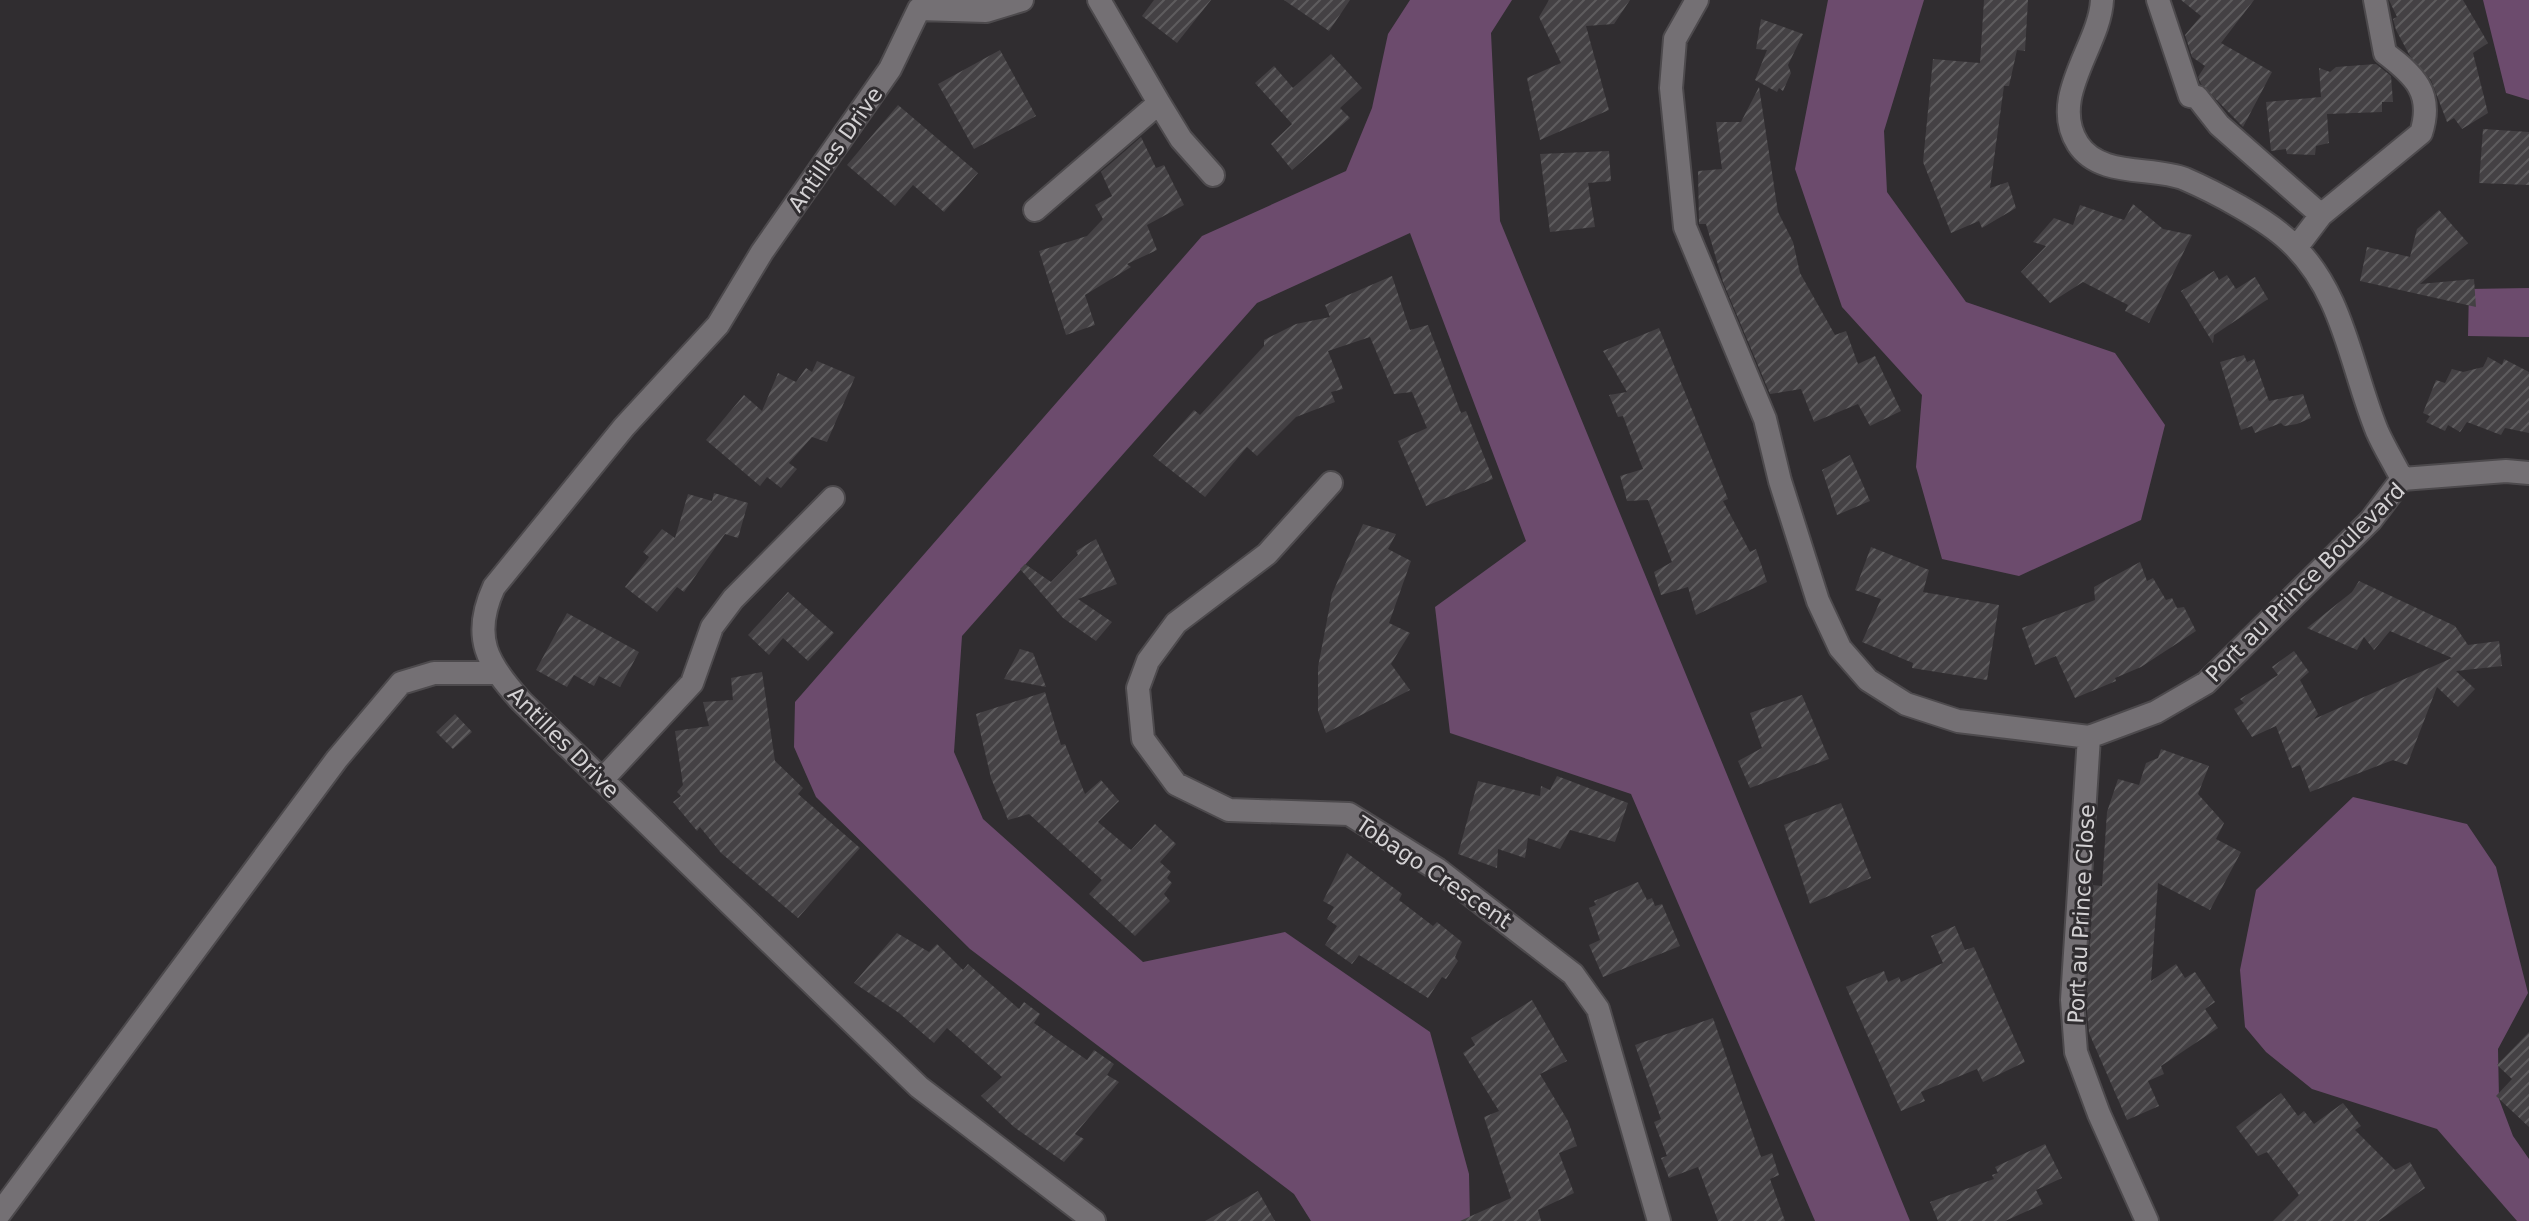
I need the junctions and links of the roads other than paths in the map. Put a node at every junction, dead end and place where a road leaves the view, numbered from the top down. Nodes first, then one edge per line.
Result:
1 (1022, 0) edge
2 (1099, 0) edge
3 (1697, 0) edge
4 (2102, 0) edge
5 (2158, 0) edge
6 (2375, 0) edge
7 (916, 5) edge
8 (1159, 103) junction
9 (1213, 175) dead end
10 (1035, 210) dead end
11 (2321, 215) junction
12 (2296, 248) junction
13 (2529, 473) edge
14 (2402, 479) junction
15 (1331, 483) dead end
16 (833, 498) dead end
17 (495, 673) junction
18 (2089, 737) junction
19 (602, 780) junction
20 (0, 1213) edge
21 (1094, 1221) edge
22 (1659, 1221) edge
23 (2147, 1221) edge

1 - 7 street
2 - 8 street
3 - 18 street, Port au Prince Boulevard
4 - 12 street
5 - 11 street
6 - 11 street
7 - 17 street, Antilles Drive
8 - 9 street
8 - 10 street
11 - 12 street
12 - 14 street
13 - 14 street, Port au Prince Boulevard
14 - 18 street, Port au Prince Boulevard
15 - 22 street, Tobago Crescent
16 - 19 street
17 - 19 street, Antilles Drive
17 - 20 street
18 - 23 street, Port au Prince Close
19 - 21 street, Antilles Drive

